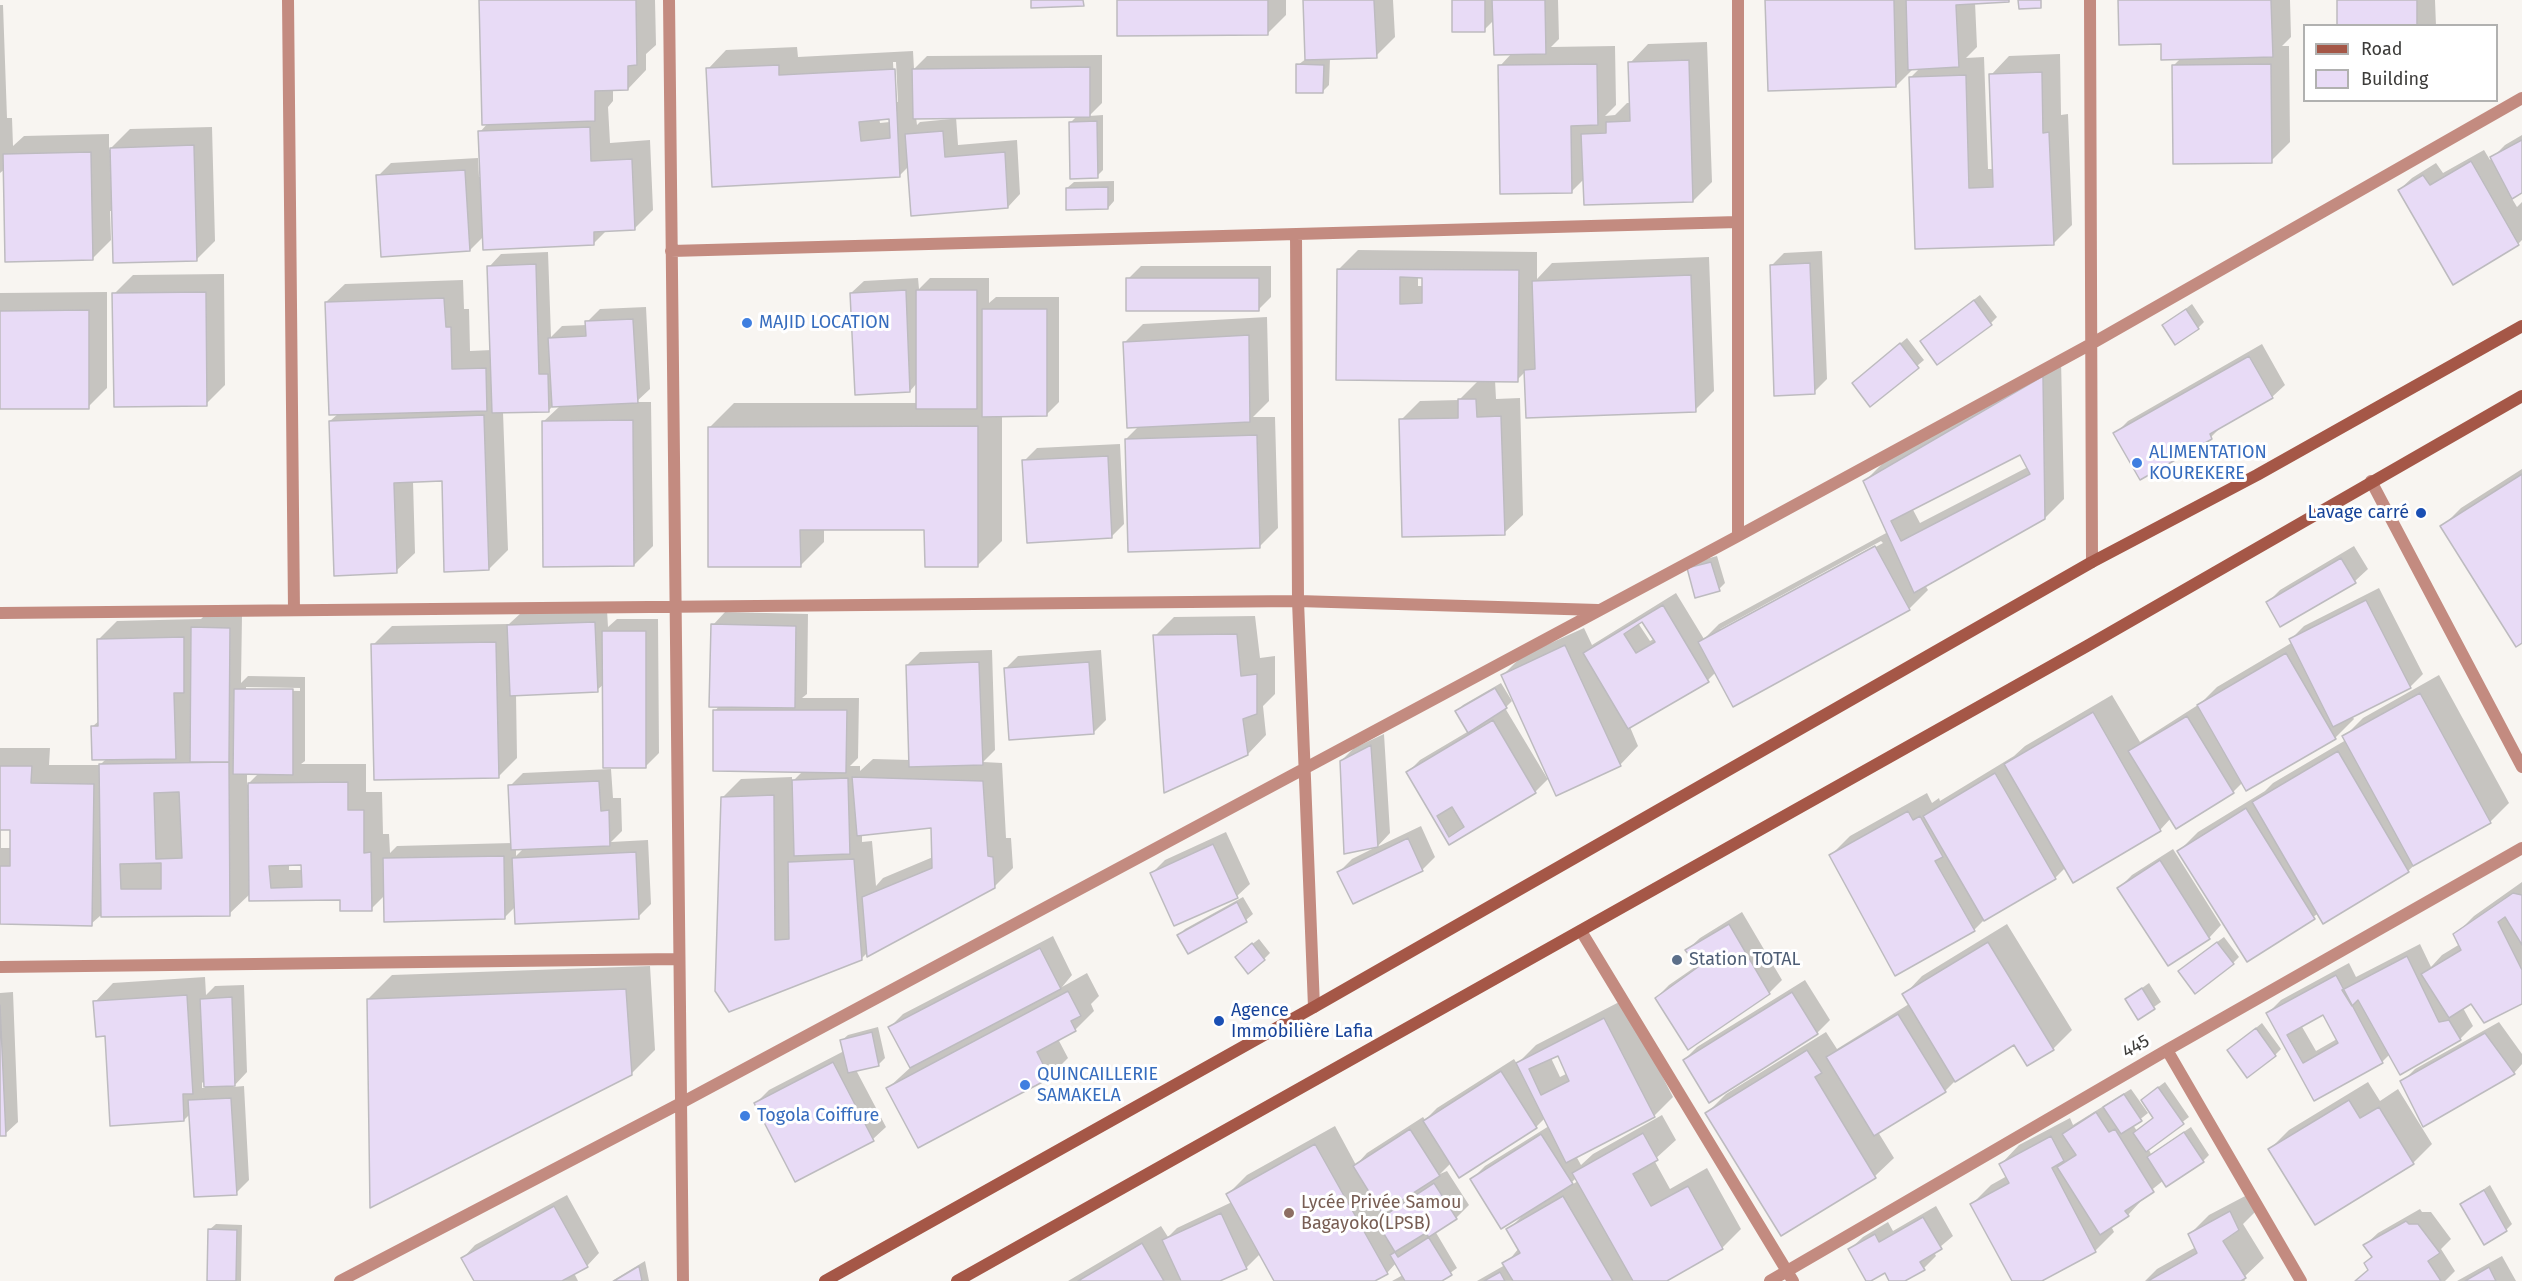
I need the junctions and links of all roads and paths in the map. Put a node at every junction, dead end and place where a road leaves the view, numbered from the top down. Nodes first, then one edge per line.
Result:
1 (288, 0) edge
2 (669, 0) edge
3 (1738, 0) edge
4 (2090, 0) edge
5 (2522, 98) edge
6 (1738, 222) junction
7 (1296, 234) junction
8 (671, 251) junction
9 (2522, 326) edge
10 (2091, 344) junction
11 (2522, 396) edge
12 (2371, 481) junction
13 (1738, 536) junction
14 (2092, 562) junction
15 (1298, 601) junction
16 (676, 607) junction
17 (294, 610) junction
18 (1599, 610) junction
19 (0, 613) edge
20 (1306, 767) junction
21 (2522, 767) edge
22 (2522, 848) edge
23 (1581, 931) junction
24 (679, 959) junction
25 (0, 968) edge
26 (1314, 1007) junction
27 (2167, 1050) junction
28 (681, 1103) junction
29 (1790, 1276) edge
30 (340, 1281) edge
31 (682, 1281) edge
32 (825, 1281) edge
33 (957, 1281) edge
34 (1770, 1281) edge
35 (2301, 1281) edge

1 - 17 street
2 - 8 street
3 - 6 street
4 - 10 street
5 - 10 street
6 - 7 street
6 - 13 street
7 - 8 street
7 - 15 street
8 - 16 street
9 - 14 main road
10 - 13 street
10 - 14 street
11 - 12 main road
12 - 21 street
12 - 23 main road
13 - 18 street
14 - 26 main road
15 - 16 street
15 - 18 street
15 - 20 street
16 - 17 street
16 - 24 street
17 - 19 street
18 - 20 street
20 - 26 street
20 - 28 street
22 - 27 street, 445
23 - 29 street
23 - 33 main road
24 - 25 street
24 - 28 street
26 - 32 main road
27 - 29 street, 445
27 - 35 street
28 - 30 street
28 - 31 street
29 - 34 street, 445

